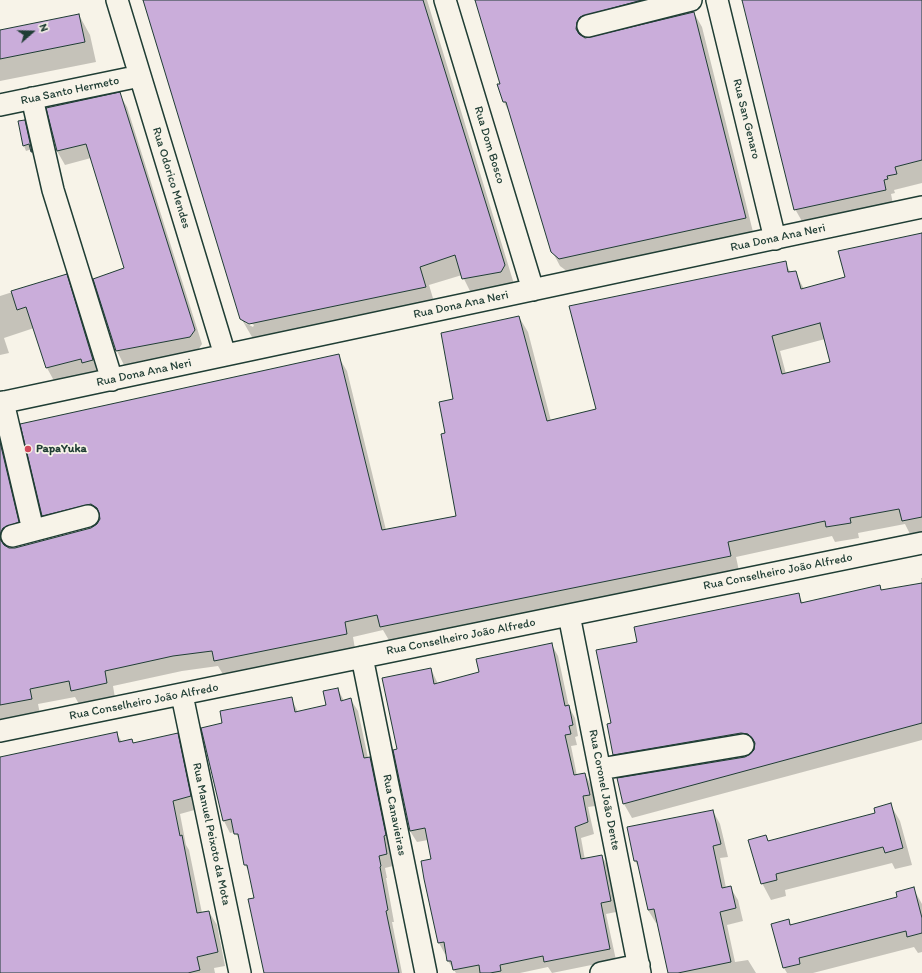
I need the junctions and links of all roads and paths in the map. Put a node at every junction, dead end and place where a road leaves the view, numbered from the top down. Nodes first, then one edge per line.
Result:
1 (117, 0) edge
2 (445, 0) edge
3 (691, 0) edge
4 (717, 0) edge
5 (588, 26) dead end
6 (140, 76) junction
7 (32, 98) junction
8 (0, 105) edge
9 (922, 207) edge
10 (775, 239) junction
11 (533, 290) junction
12 (225, 356) junction
13 (112, 380) junction
14 (1, 403) edge
15 (88, 516) dead end
16 (33, 530) junction
17 (12, 536) dead end
18 (922, 543) edge
19 (570, 615) junction
20 (362, 657) junction
21 (182, 695) junction
22 (0, 731) edge
23 (744, 745) dead end
24 (600, 769) junction
25 (640, 969) edge
26 (240, 973) edge
27 (426, 973) edge
28 (601, 973) edge

1 - 6 street, Rua Odorico Mendes
2 - 11 street, Rua Dom Bosco
3 - 5 street
4 - 10 street, Rua San Genaro
6 - 7 street, Rua Santo Hermeto
6 - 12 street, Rua Odorico Mendes
7 - 8 street, Rua Santo Hermeto
7 - 13 street
9 - 10 street, Rua Dona Ana Neri
10 - 11 street, Rua Dona Ana Neri
11 - 12 street, Rua Dona Ana Neri
12 - 13 street, Rua Dona Ana Neri
13 - 14 street, Rua Dona Ana Neri
14 - 16 street
15 - 16 street
16 - 17 street
18 - 19 street, Rua Conselheiro João Alfredo
19 - 20 street, Rua Conselheiro João Alfredo
19 - 24 street, Rua Coronel João Dente
20 - 21 street, Rua Conselheiro João Alfredo
20 - 27 street, Rua Canavieiras
21 - 22 street, Rua Conselheiro João Alfredo
21 - 26 street, Rua Manuel Peixoto da Mota
23 - 24 street
24 - 25 street, Rua Coronel João Dente
25 - 28 street, Rua Coronel João Dente

